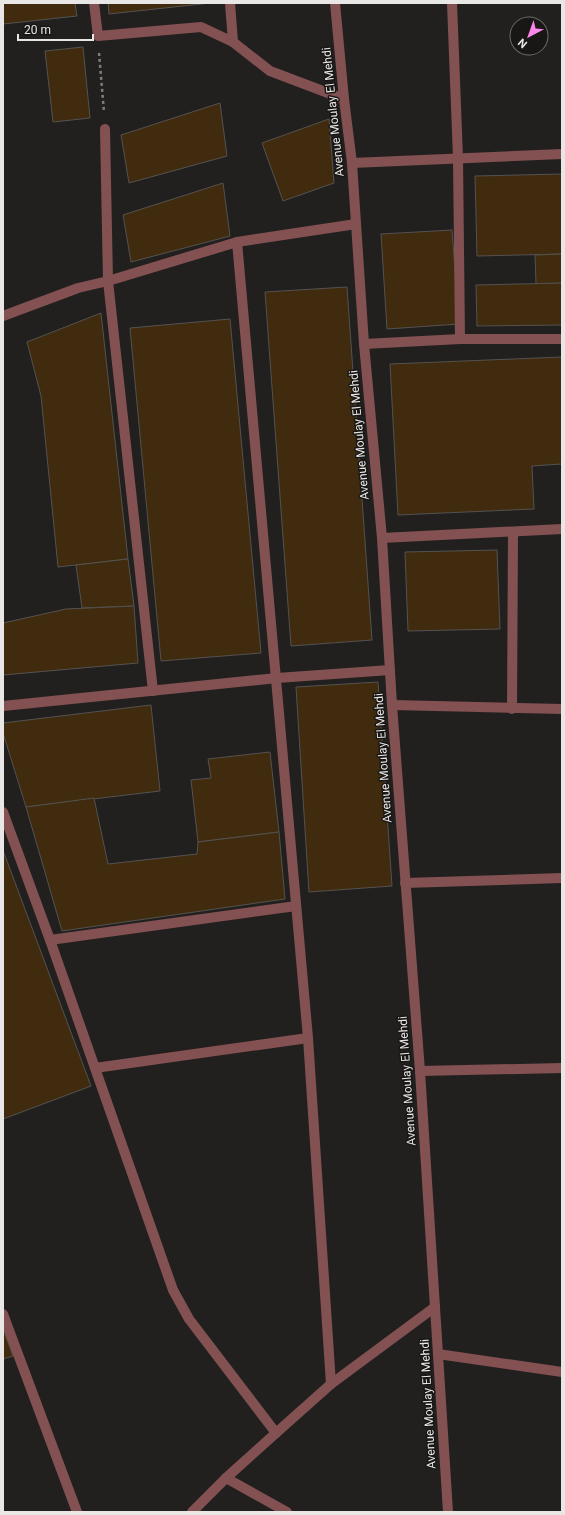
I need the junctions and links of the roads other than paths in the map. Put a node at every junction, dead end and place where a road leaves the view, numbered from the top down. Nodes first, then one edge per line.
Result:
1 (94, 3) edge
2 (230, 3) edge
3 (335, 3) edge
4 (452, 3) edge
5 (234, 42) junction
6 (344, 99) junction
7 (105, 129) road end
8 (562, 154) edge
9 (458, 158) junction
10 (352, 163) junction
11 (356, 224) junction
12 (237, 242) junction
13 (108, 281) junction
14 (3, 316) edge
15 (460, 339) junction
16 (562, 339) edge
17 (364, 344) junction
18 (562, 529) edge
19 (513, 532) junction
20 (382, 538) junction
21 (390, 670) junction
22 (276, 678) junction
23 (153, 691) junction
24 (392, 705) junction
25 (3, 706) edge
26 (512, 709) junction
27 (562, 709) edge
28 (3, 812) edge
29 (562, 878) edge
30 (405, 883) junction
31 (296, 906) junction
32 (50, 940) junction
33 (308, 1038) junction
34 (95, 1068) junction
35 (562, 1068) edge
36 (420, 1071) junction
37 (436, 1307) junction
38 (3, 1314) edge
39 (438, 1354) junction
40 (562, 1372) edge
41 (331, 1384) junction
42 (276, 1433) junction
43 (226, 1478) junction
44 (77, 1512) edge
45 (192, 1512) edge
46 (287, 1512) edge
47 (448, 1512) edge

1 - 5 street
2 - 5 street
3 - 6 street, Avenue Moulay El Mehdi
4 - 9 street
5 - 6 street
6 - 10 street, Avenue Moulay El Mehdi
7 - 13 street
8 - 9 street
9 - 10 street
9 - 15 street
10 - 11 street, Avenue Moulay El Mehdi
11 - 12 street
11 - 17 street, Avenue Moulay El Mehdi
12 - 13 street
12 - 22 street
13 - 14 street
13 - 23 street
15 - 16 street
15 - 17 street
17 - 20 street, Avenue Moulay El Mehdi
18 - 19 street
19 - 20 street
19 - 26 street
20 - 21 street, Avenue Moulay El Mehdi
21 - 22 street
21 - 24 street, Avenue Moulay El Mehdi
22 - 23 street
22 - 31 street
23 - 25 street
24 - 26 street
24 - 30 street, Avenue Moulay El Mehdi
26 - 27 street
28 - 32 street
29 - 30 street
30 - 36 street, Avenue Moulay El Mehdi
31 - 32 street
31 - 33 street
32 - 34 street
33 - 34 street
33 - 41 street
34 - 42 street
35 - 36 street
36 - 37 street, Avenue Moulay El Mehdi
37 - 39 street, Avenue Moulay El Mehdi
37 - 41 street
38 - 44 street
39 - 40 street
39 - 47 street, Avenue Moulay El Mehdi
41 - 42 street
42 - 43 street
43 - 45 street
43 - 46 street

